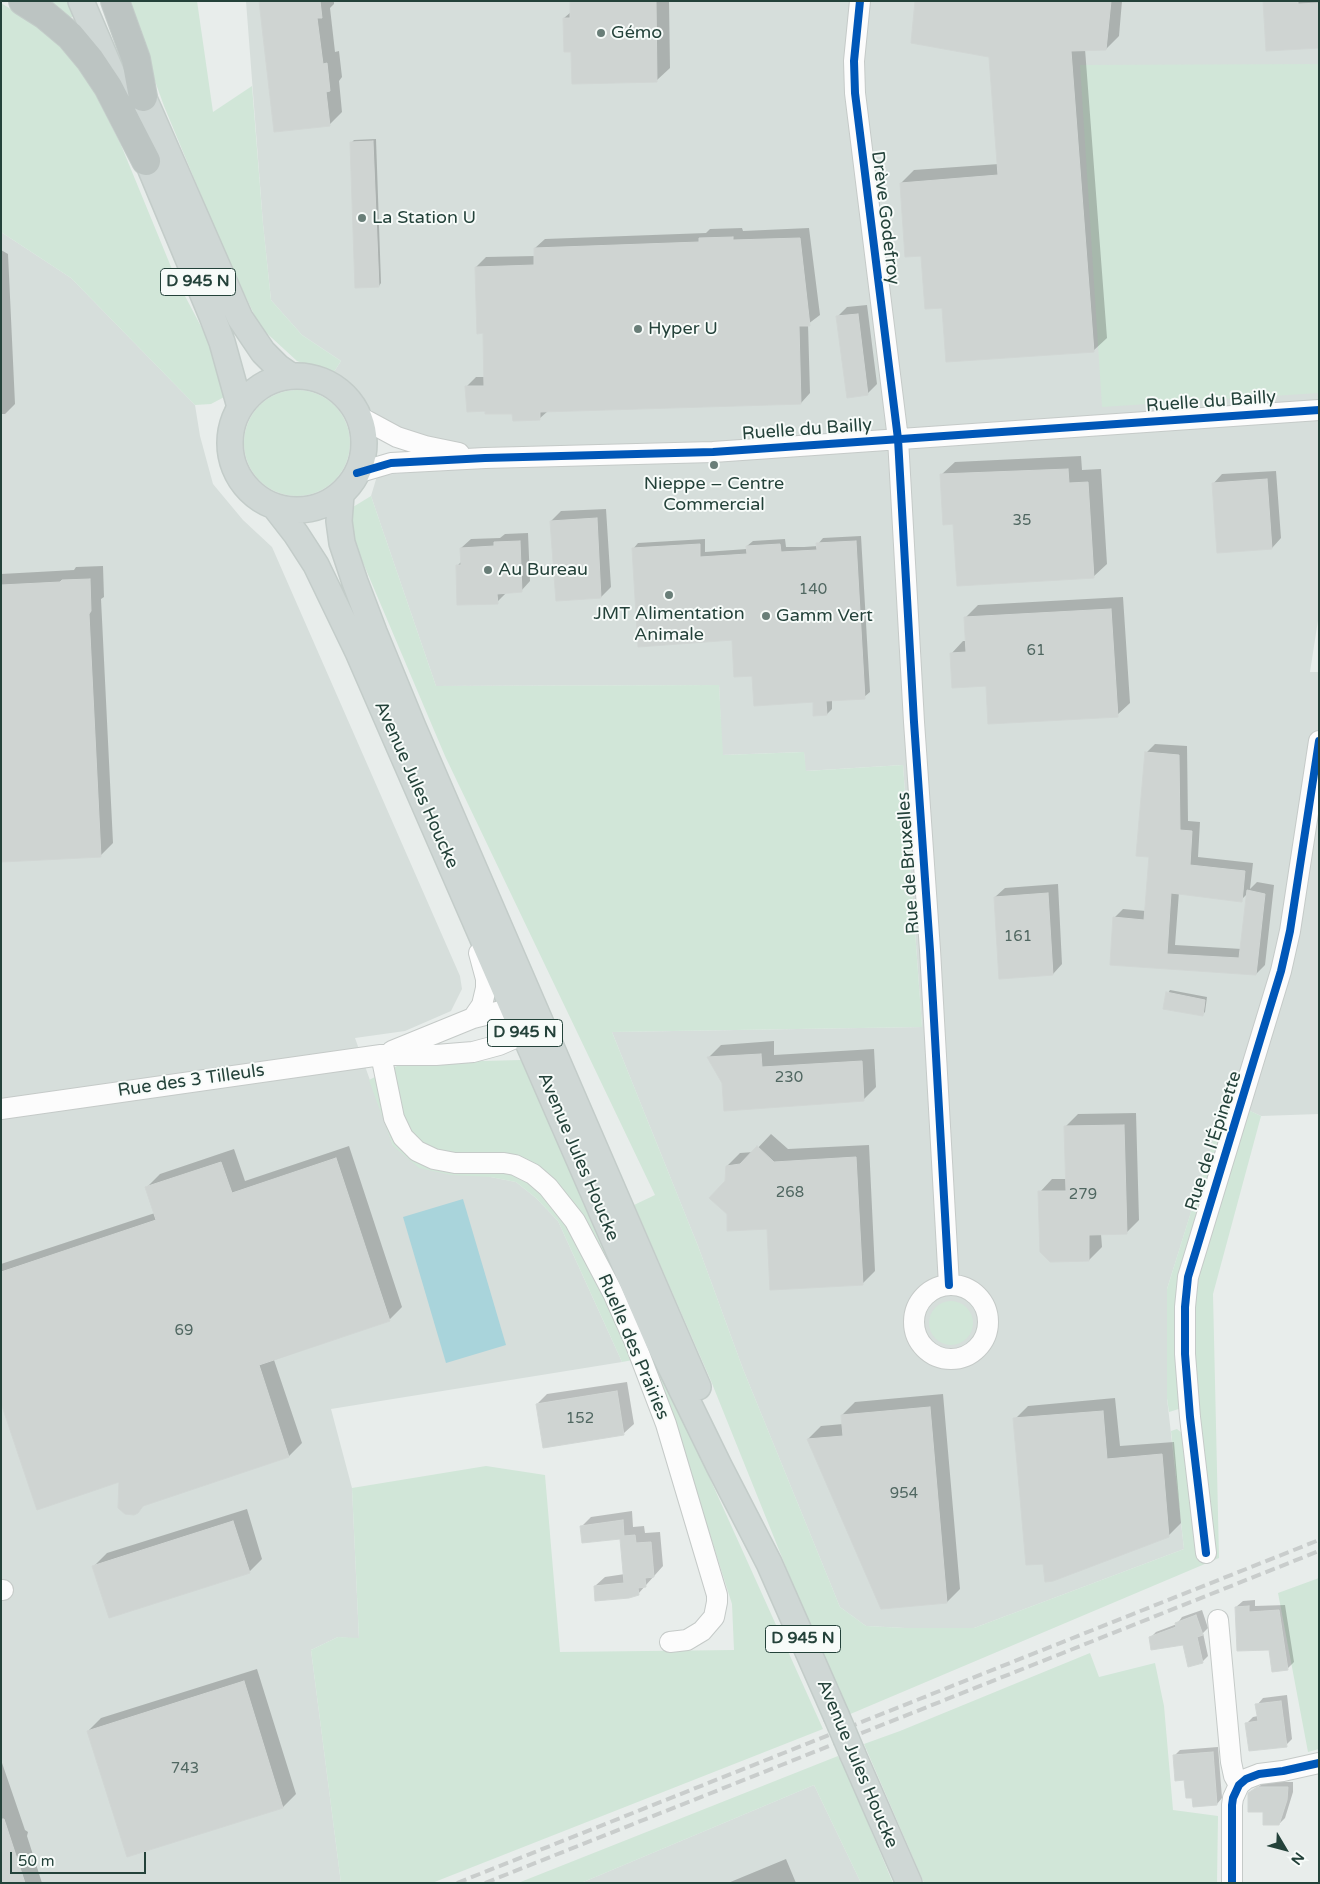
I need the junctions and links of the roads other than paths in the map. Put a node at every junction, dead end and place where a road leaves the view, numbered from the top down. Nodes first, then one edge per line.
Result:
1 (23, 1) edge
2 (82, 1) edge
3 (101, 1) edge
4 (115, 1) edge
5 (860, 1) edge
6 (143, 97) junction
7 (146, 161) junction
8 (291, 376) junction
9 (240, 407) junction
10 (1319, 410) edge
11 (360, 417) junction
12 (898, 439) junction
13 (486, 458) junction
14 (357, 473) junction
15 (341, 495) junction
16 (275, 507) junction
17 (1319, 741) edge
18 (454, 872) junction
19 (473, 1018) junction
20 (529, 1020) junction
21 (380, 1055) junction
22 (1, 1109) edge
23 (949, 1286) dead end
24 (1206, 1553) dead end
25 (1218, 1620) dead end
26 (670, 1642) dead end
27 (1319, 1763) edge
28 (1240, 1785) junction
29 (908, 1883) edge
30 (1232, 1883) edge

1 - 7 highway
2 - 7 main road, D 945 N
3 - 6 main road, D 945 N
4 - 6 highway
5 - 12 street, Drève Godefroy
6 - 8 main road, D 945 N
7 - 9 main road, D 945 N
8 - 9 main road
8 - 11 main road
9 - 16 main road
10 - 12 street, Ruelle du Bailly
11 - 13 street, Ruelle du Bailly
11 - 14 main road
12 - 13 street, Ruelle du Bailly
12 - 23 street, Rue de Bruxelles
13 - 14 street, Ruelle du Bailly
14 - 15 main road
15 - 16 main road
15 - 20 main road, Avenue Jules Houcke / D 945 N
16 - 18 main road, Avenue Jules Houcke / D 945 N
17 - 24 street, Rue de l'Épinette
18 - 19 street
18 - 20 main road, Avenue Jules Houcke / D 945 N
19 - 20 street, Rue des 3 Tilleuls
19 - 21 street, Rue des 3 Tilleuls
20 - 21 street, Rue des 3 Tilleuls
20 - 29 main road, Avenue Jules Houcke / D 945 N, bridge
21 - 22 street, Rue des 3 Tilleuls
21 - 26 street, Ruelle des Prairies
25 - 28 street
27 - 28 street
28 - 30 street

